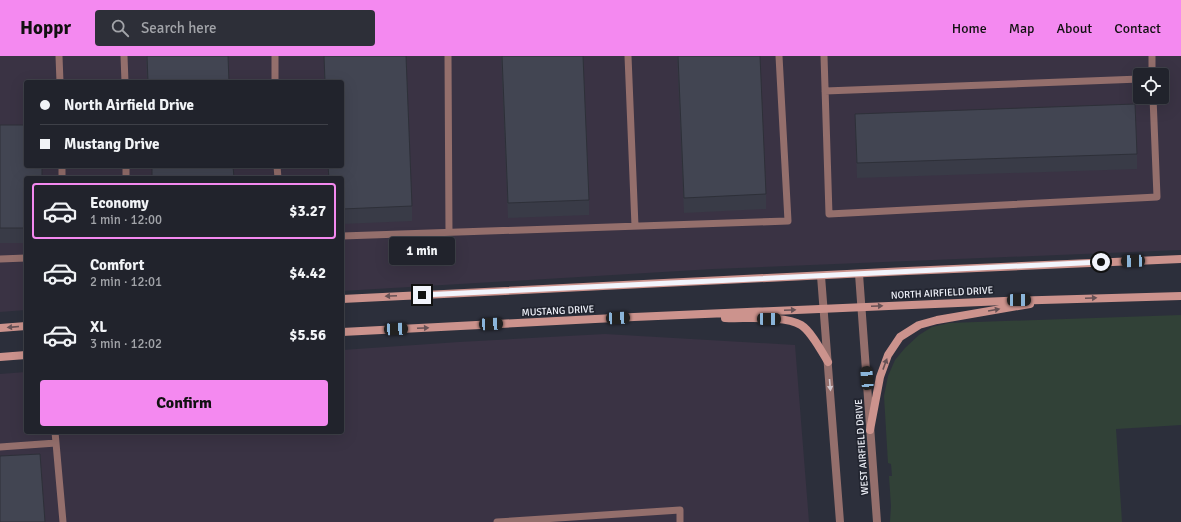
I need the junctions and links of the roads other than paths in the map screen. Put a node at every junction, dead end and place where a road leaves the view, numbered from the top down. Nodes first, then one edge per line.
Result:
1 (59, 56) edge
2 (124, 56) edge
3 (275, 56) edge
4 (448, 56) edge
5 (628, 56) edge
6 (779, 56) edge
7 (824, 56) edge
8 (1152, 56) edge
9 (1152, 68) edge
10 (1133, 79) edge
11 (60, 80) edge
12 (125, 80) edge
13 (275, 80) edge
14 (825, 91) junction
15 (1153, 104) edge
16 (635, 226) junction
17 (449, 233) junction
18 (344, 236) edge
19 (24, 258) edge
20 (0, 259) edge
21 (1181, 259) edge
22 (859, 274) junction
23 (821, 276) junction
24 (1181, 296) edge
25 (344, 299) edge
26 (1064, 299) junction
27 (862, 307) junction
28 (824, 309) junction
29 (634, 317) junction
30 (24, 326) edge
31 (0, 328) edge
32 (344, 332) edge
33 (24, 356) edge
34 (0, 357) edge
35 (828, 362) junction
36 (870, 430) junction
37 (55, 434) edge
38 (56, 443) junction
39 (0, 447) edge
40 (63, 522) edge
41 (497, 522) edge
42 (680, 522) edge
43 (840, 522) edge
44 (877, 522) edge

1 - 11 lane
2 - 12 lane
3 - 13 lane
4 - 17 lane
5 - 16 lane
6 - 16 lane
7 - 14 lane
8 - 9 lane
10 - 14 lane
14 - 15 lane
16 - 17 lane
17 - 18 lane
19 - 20 lane
21 - 22 main road
22 - 23 main road
22 - 27 street, WEST AIRFIELD DRIVE
23 -> 25 main road
23 - 28 street
26 -> 24 main road, NORTH AIRFIELD DRIVE
27 -> 26 main road, NORTH AIRFIELD DRIVE
36 -> 26 main road
27 - 28 main road, NORTH AIRFIELD DRIVE
27 - 36 street, WEST AIRFIELD DRIVE
29 -> 28 main road, MUSTANG DRIVE
28 - 35 street
32 -> 29 main road, MUSTANG DRIVE
29 - 35 main road
30 -> 31 main road
33 - 34 main road
35 -> 43 street
36 - 44 street, WEST AIRFIELD DRIVE
37 - 38 lane
38 - 39 lane
38 - 40 lane
41 - 42 lane

